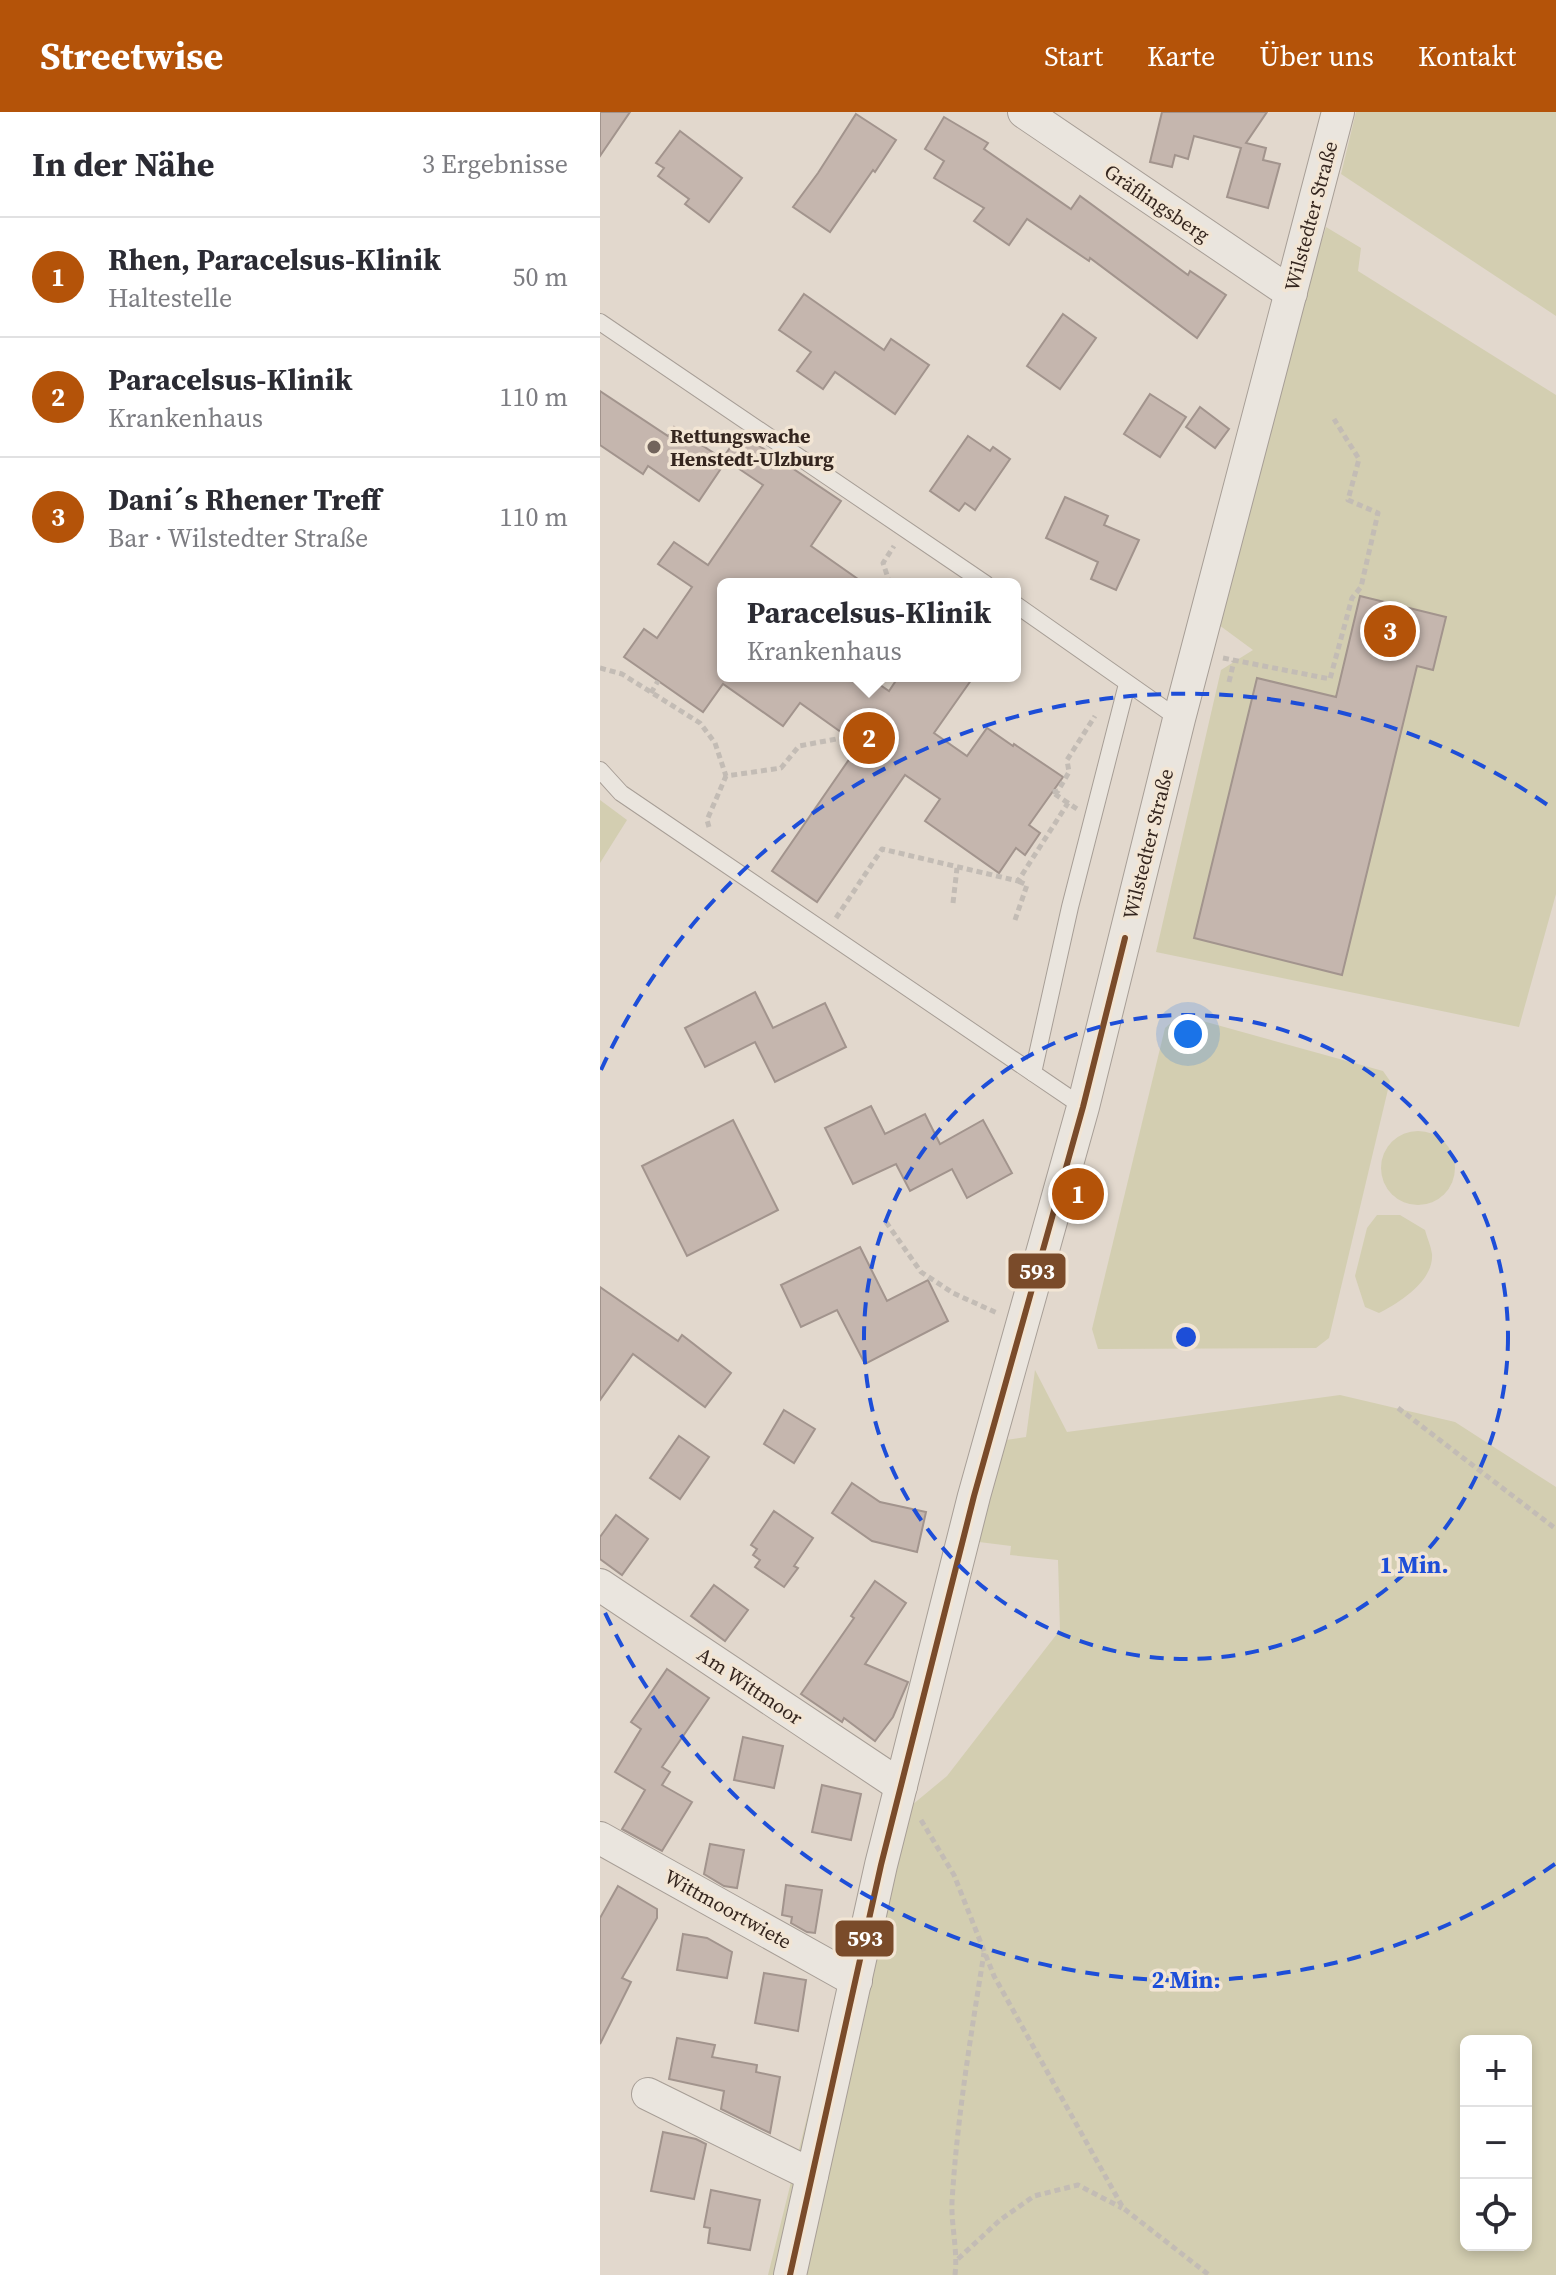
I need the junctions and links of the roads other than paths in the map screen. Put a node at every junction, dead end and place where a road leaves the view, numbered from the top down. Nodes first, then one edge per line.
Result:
1 (1024, 112) edge
2 (1338, 112) edge
3 (1291, 293) junction
4 (600, 322) edge
5 (977, 578) edge
6 (1021, 608) edge
7 (1123, 681) junction
8 (1179, 719) junction
9 (600, 770) edge
10 (1033, 1073) junction
11 (1083, 1107) junction
12 (600, 1585) edge
13 (901, 1786) junction
14 (600, 1838) edge
15 (856, 1981) junction
16 (648, 2094) dead end
17 (812, 2175) junction
18 (790, 2275) edge

1 - 3 street, Gräflingsberg
2 - 3 street, Wilstedter Straße
3 - 8 street, Wilstedter Straße
4 - 5 lane
6 - 7 lane
7 - 8 lane
7 - 10 lane
8 - 11 street, Wilstedter Straße
9 - 10 lane
10 - 11 lane
11 - 13 street, Wilstedter Straße
12 - 13 street, Am Wittmoor
13 - 15 street, Wilstedter Straße
14 - 15 street, Wittmoortwiete
15 - 17 street, Wilstedter Straße
16 - 17 street
17 - 18 street, Wilstedter Straße

